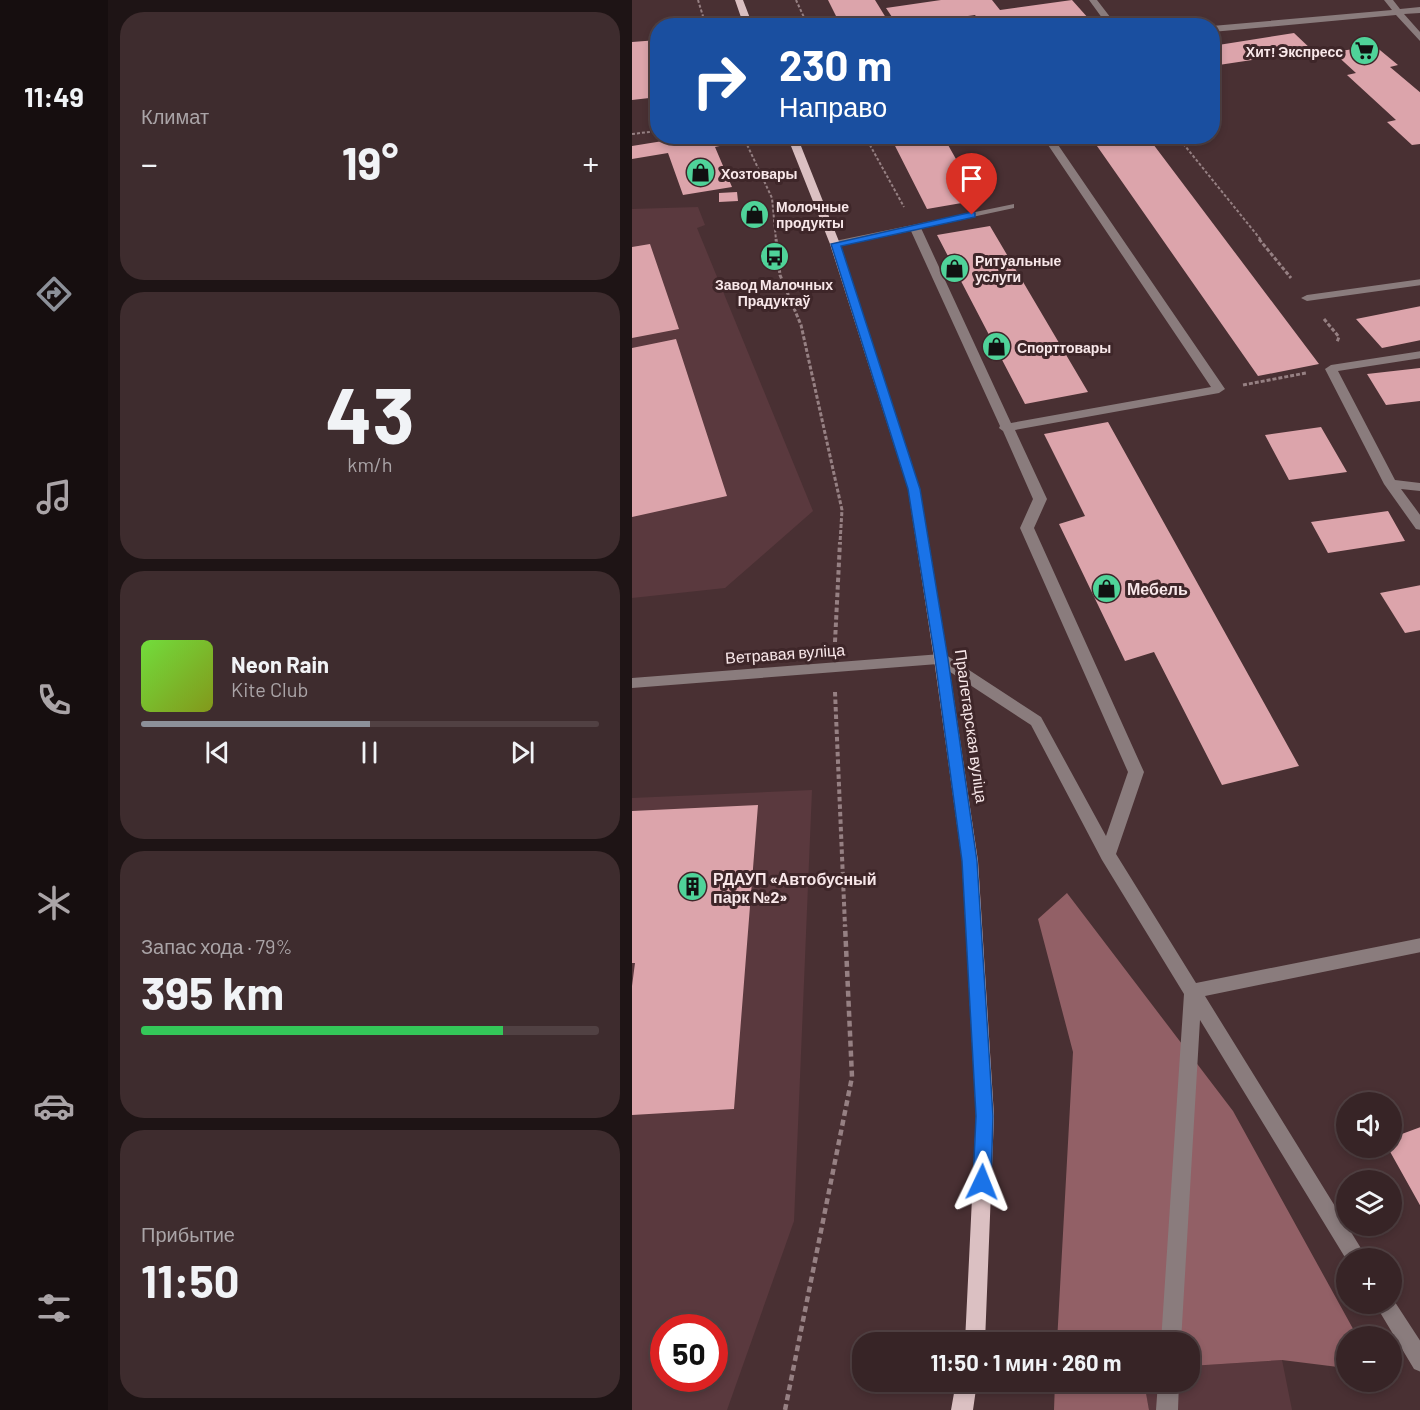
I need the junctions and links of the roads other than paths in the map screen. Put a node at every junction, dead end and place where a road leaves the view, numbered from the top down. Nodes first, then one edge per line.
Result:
1 (739, 0) edge
2 (1093, 0) edge
3 (1388, 0) edge
4 (1421, 10) edge
5 (1396, 12) junction
6 (746, 18) edge
7 (1107, 18) edge
8 (1220, 28) edge
9 (1421, 39) edge
10 (795, 144) edge
11 (1052, 144) edge
12 (1010, 206) dead end
13 (915, 227) junction
14 (835, 244) junction
15 (1421, 282) edge
16 (1307, 298) road end
17 (1421, 354) edge
18 (1005, 428) junction
19 (1390, 484) junction
20 (1421, 488) edge
21 (1421, 526) edge
22 (941, 659) junction
23 (632, 683) edge
24 (1108, 855) junction
25 (1421, 945) edge
26 (1193, 992) junction
27 (1351, 1248) edge
28 (1391, 1314) edge
29 (975, 1332) edge
30 (1172, 1332) edge
31 (1421, 1362) edge
32 (965, 1392) edge
33 (1168, 1392) edge
34 (962, 1410) edge
35 (1167, 1410) edge

1 - 6 main road
2 - 7 street
3 - 5 street
4 - 5 street
5 - 8 street
5 - 9 street
10 - 14 main road, Пралетарская вуліца
11 - 18 street
12 - 13 street
13 - 14 street
13 - 18 street
14 - 22 main road, Пралетарская вуліца
15 - 16 street
17 - 19 street
18 - 24 street
19 - 20 street
19 - 21 street
22 - 23 street, Ветравая вуліца
22 - 24 street
22 - 29 main road, Пралетарская вуліца
24 - 26 street
25 - 26 street
26 - 27 street
26 - 30 street
28 - 31 street
32 - 34 main road
33 - 35 street

